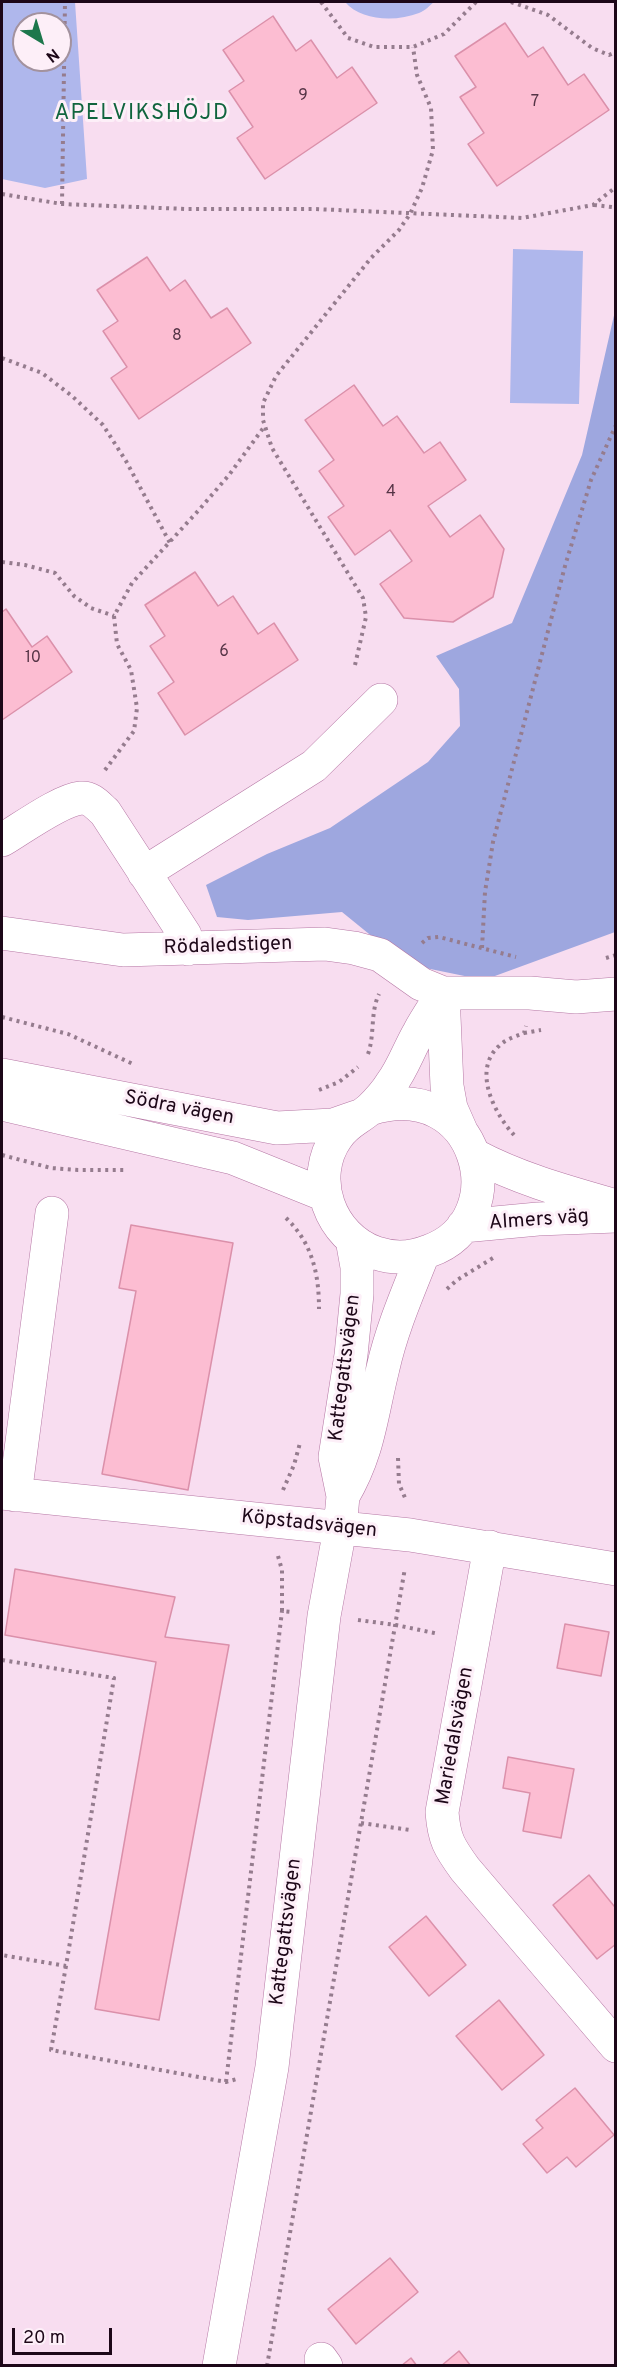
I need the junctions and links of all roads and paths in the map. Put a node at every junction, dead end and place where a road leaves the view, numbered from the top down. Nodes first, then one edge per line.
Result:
1 (65, 2) edge
2 (321, 2) edge
3 (476, 2) edge
4 (511, 2) edge
5 (413, 47) junction
6 (615, 52) edge
7 (615, 187) edge
8 (2, 194) edge
9 (62, 204) junction
10 (593, 205) junction
11 (615, 210) edge
12 (410, 214) junction
13 (2, 358) edge
14 (615, 425) edge
15 (265, 427) junction
16 (170, 543) junction
17 (2, 562) edge
18 (114, 616) junction
19 (355, 665) dead end
20 (381, 700) dead end
21 (82, 798) junction
22 (2, 840) edge
23 (144, 873) junction
24 (2, 933) edge
25 (188, 950) junction
26 (400, 968) junction
27 (443, 993) junction
28 (530, 993) junction
29 (615, 994) edge
30 (2, 1017) edge
31 (367, 1056) dead end
32 (362, 1062) dead end
33 (141, 1068) dead end
34 (2, 1075) edge
35 (316, 1091) dead end
36 (2, 1104) edge
37 (363, 1113) junction
38 (518, 1139) dead end
39 (468, 1144) junction
40 (2, 1155) edge
41 (132, 1170) dead end
42 (325, 1195) junction
43 (615, 1206) edge
44 (52, 1213) dead end
45 (281, 1213) dead end
46 (615, 1216) edge
47 (463, 1226) junction
48 (352, 1239) junction
49 (423, 1254) junction
50 (499, 1255) dead end
51 (440, 1294) dead end
52 (319, 1316) dead end
53 (302, 1436) dead end
54 (399, 1450) dead end
55 (8, 1494) edge
56 (343, 1496) junction
57 (269, 1521) junction
58 (340, 1529) junction
59 (410, 1535) junction
60 (490, 1547) junction
61 (615, 1569) edge
62 (282, 1611) dead end
63 (2, 1660) edge
64 (362, 1823) junction
65 (444, 1833) junction
66 (2, 1955) edge
67 (66, 1966) junction
68 (615, 2046) edge
69 (272, 2067) junction
70 (226, 2082) junction
71 (219, 2366) edge
72 (267, 2366) edge

1 - 9 path
2 - 5 path
3 - 5 path
4 - 6 path
5 - 12 path
7 - 10 path
8 - 9 path
9 - 12 path
10 - 11 path
10 - 12 path
12 - 15 path
13 - 16 path
14 - 26 path
15 - 16 path
15 - 19 path
16 - 18 path
17 - 18 path
18 - 21 path
20 - 23 street
21 - 22 street
21 - 23 street
23 - 25 street
24 - 25 street, Rödaledstigen
25 - 26 street, Rödaledstigen
26 - 27 street, Rödaledstigen
26 - 31 path
27 - 28 street
27 - 37 street
27 - 39 street
28 - 29 street
28 - 38 path
30 - 33 path
32 - 35 path
34 - 37 street, Södra vägen
36 - 42 street, Södra vägen
37 - 39 street
37 - 42 street
39 - 43 street, Almers väg
39 - 47 street
40 - 41 path
42 - 48 street
44 - 55 street
45 - 52 path
46 - 47 street, Almers väg
47 - 49 street
48 - 49 street
48 - 56 street, Kattegattsvägen
49 - 56 street, Kattegattsvägen
50 - 51 path
53 - 57 path
54 - 59 path
55 - 57 street, Köpstadsvägen
56 - 58 street, Kattegattsvägen
57 - 58 street, Köpstadsvägen
58 - 59 street, Köpstadsvägen
58 - 69 street, Kattegattsvägen
59 - 60 street, Köpstadsvägen
59 - 64 path
60 - 61 street, Köpstadsvägen
60 - 65 street, Mariedalsvägen
62 - 70 path
63 - 67 path
64 - 65 path
64 - 72 path
65 - 68 street, Mariedalsvägen
66 - 67 path
67 - 70 path
69 - 70 path
69 - 71 street, Kattegattsvägen

